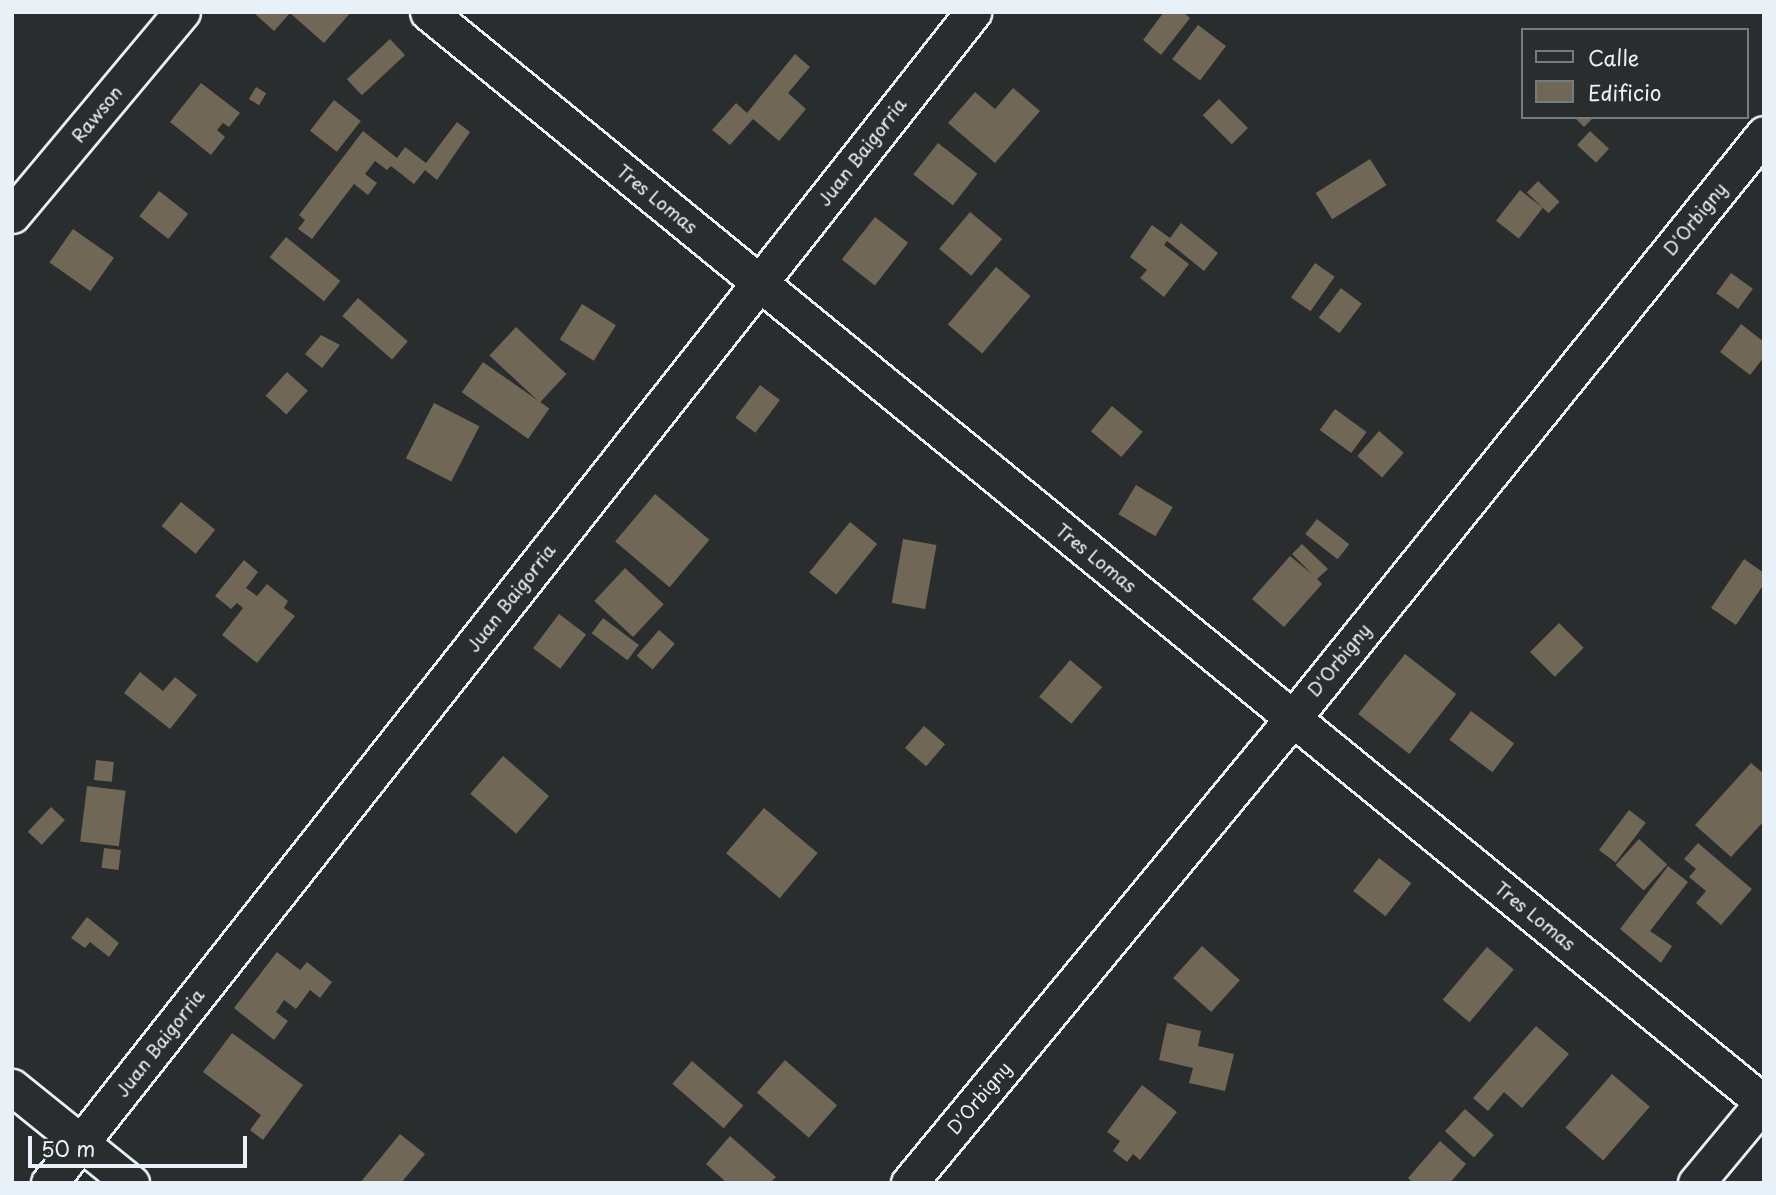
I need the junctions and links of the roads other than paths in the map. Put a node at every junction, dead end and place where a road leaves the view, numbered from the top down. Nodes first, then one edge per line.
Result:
1 (182, 12) edge
2 (428, 12) edge
3 (973, 12) edge
4 (1764, 134) edge
5 (12, 215) edge
6 (759, 283) junction
7 (1293, 718) junction
8 (12, 1087) edge
9 (1764, 1102) edge
10 (82, 1142) junction
11 (49, 1183) edge
12 (131, 1183) edge
13 (909, 1183) edge
14 (1696, 1183) edge

1 - 5 street, Rawson
2 - 6 street, Tres Lomas
3 - 6 street, Juan Baigorria
4 - 7 street, D'Orbigny
6 - 7 street, Tres Lomas
6 - 10 street, Juan Baigorria
7 - 9 street, Tres Lomas
7 - 13 street, D'Orbigny
8 - 10 street
9 - 14 street
10 - 11 street, Juan Baigorria
10 - 12 street

